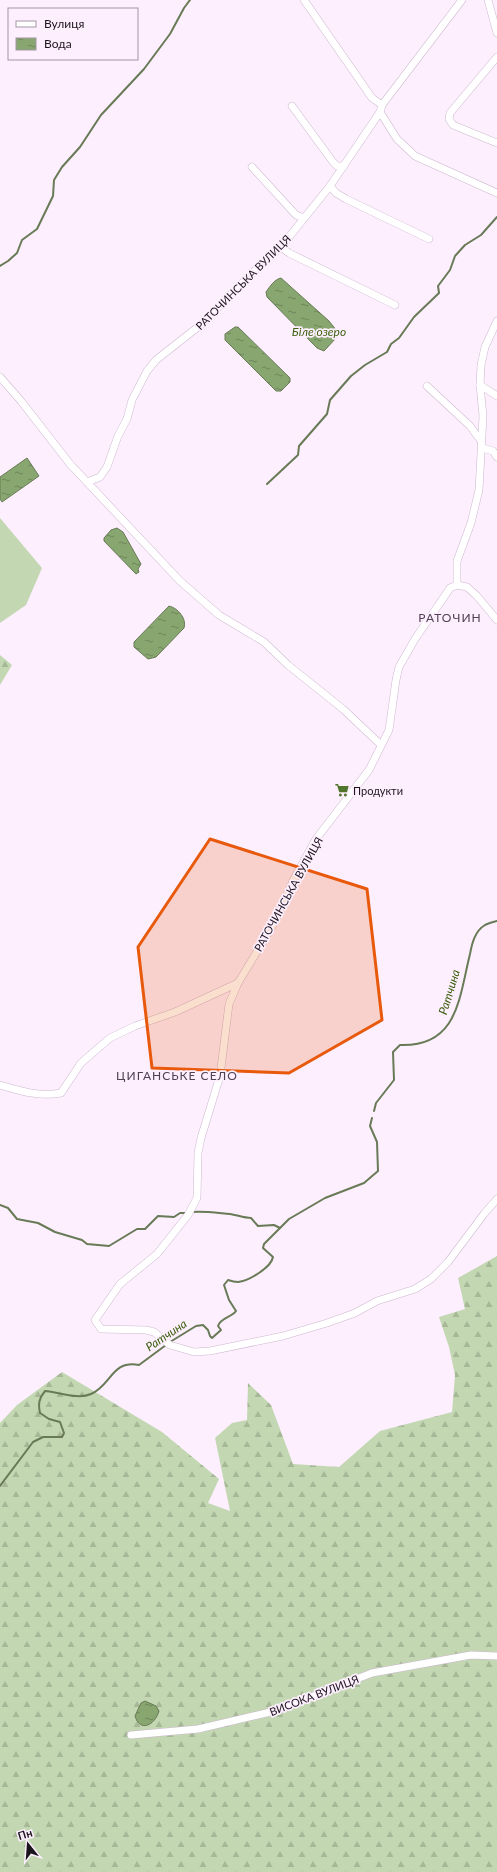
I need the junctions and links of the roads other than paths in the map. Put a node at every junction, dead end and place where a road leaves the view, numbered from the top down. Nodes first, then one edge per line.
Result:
1 (304, 0) edge
2 (462, 0) edge
3 (488, 0) edge
4 (497, 33) edge
5 (497, 57) edge
6 (292, 106) dead end
7 (381, 109) junction
8 (497, 143) edge
9 (344, 166) junction
10 (252, 168) dead end
11 (330, 186) junction
12 (497, 192) edge
13 (304, 218) junction
14 (429, 239) dead end
15 (281, 247) junction
16 (395, 305) dead end
17 (497, 321) edge
18 (0, 377) edge
19 (480, 385) junction
20 (427, 386) dead end
21 (497, 396) edge
22 (481, 444) junction
23 (497, 457) edge
24 (87, 482) junction
25 (457, 585) junction
26 (497, 620) edge
27 (381, 745) junction
28 (238, 983) junction
29 (0, 1085) edge
30 (497, 1199) edge
31 (497, 1656) edge
32 (131, 1735) dead end

1 - 7 street
2 - 7 street, РАТОЧИНСЬКА ВУЛИЦЯ
3 - 4 street
5 - 8 street
6 - 9 street
7 - 9 street, РАТОЧИНСЬКА ВУЛИЦЯ
7 - 12 street
9 - 11 street, РАТОЧИНСЬКА ВУЛИЦЯ
10 - 13 street
11 - 13 street, РАТОЧИНСЬКА ВУЛИЦЯ
11 - 14 street
13 - 15 street, РАТОЧИНСЬКА ВУЛИЦЯ
15 - 16 street
15 - 24 street, РАТОЧИНСЬКА ВУЛИЦЯ
17 - 19 street
18 - 24 street
19 - 21 street
19 - 22 street
20 - 22 street
22 - 23 street
22 - 25 street
24 - 27 street
25 - 26 street
25 - 27 street, РАТОЧИНСЬКА ВУЛИЦЯ
27 - 28 street, РАТОЧИНСЬКА ВУЛИЦЯ
28 - 29 street
28 - 30 street, РАТОЧИНСЬКА ВУЛИЦЯ
31 - 32 street, ВИСОКА ВУЛИЦЯ

